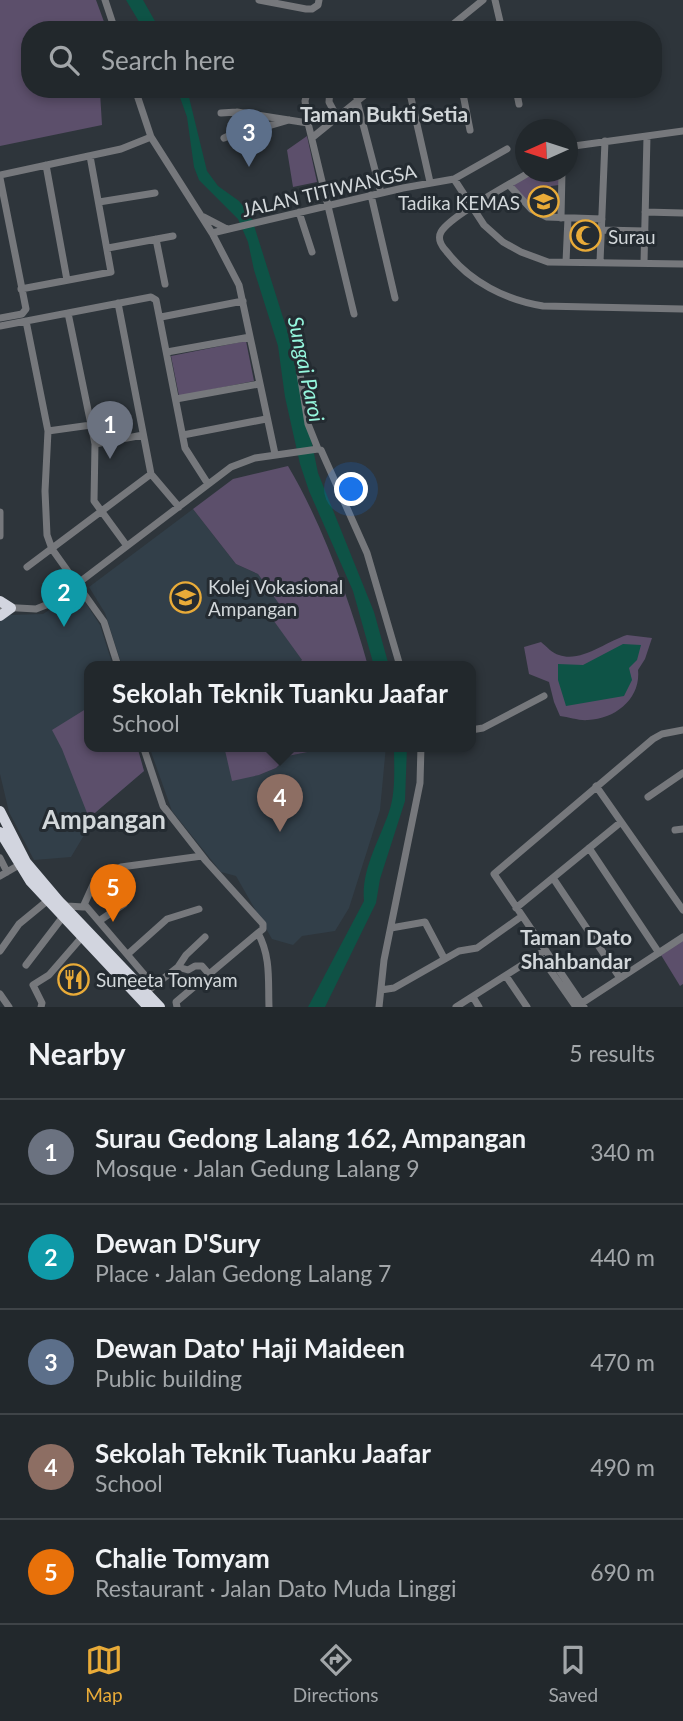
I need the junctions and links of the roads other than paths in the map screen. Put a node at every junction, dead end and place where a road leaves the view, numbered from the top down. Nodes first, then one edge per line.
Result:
1 (105, 0) edge
2 (259, 0) edge
3 (319, 0) edge
4 (483, 0) edge
5 (495, 0) edge
6 (112, 21) edge
7 (458, 21) edge
8 (500, 21) edge
9 (138, 98) edge
10 (306, 98) edge
11 (329, 98) edge
12 (361, 98) edge
13 (411, 98) edge
14 (464, 98) edge
15 (518, 98) edge
16 (357, 101) junction
17 (519, 104) dead end
18 (237, 112) junction
19 (221, 113) dead end
20 (337, 117) junction
21 (289, 121) junction
22 (308, 123) junction
23 (470, 130) dead end
24 (683, 131) edge
25 (237, 132) junction
26 (647, 136) junction
27 (151, 137) junction
28 (313, 137) junction
29 (224, 138) dead end
30 (605, 141) junction
31 (578, 147) edge
32 (507, 149) dead end
33 (90, 156) junction
34 (46, 165) junction
35 (0, 176) edge
36 (454, 178) junction
37 (515, 181) edge
38 (430, 182) junction
39 (563, 182) edge
40 (509, 185) junction
41 (155, 193) dead end
42 (381, 193) junction
43 (371, 195) junction
44 (99, 202) junction
45 (329, 205) junction
46 (473, 206) junction
47 (299, 212) junction
48 (645, 212) junction
49 (683, 213) edge
50 (201, 215) junction
51 (565, 218) junction
52 (602, 219) junction
53 (230, 230) junction
54 (602, 230) junction
55 (645, 231) junction
56 (212, 233) junction
57 (173, 236) dead end
58 (156, 239) junction
59 (220, 247) junction
60 (107, 248) junction
61 (312, 253) dead end
62 (566, 262) junction
63 (600, 262) junction
64 (644, 263) junction
65 (683, 264) edge
66 (67, 280) junction
67 (165, 284) dead end
68 (22, 289) junction
69 (396, 298) dead end
70 (243, 302) junction
71 (118, 303) junction
72 (683, 309) edge
73 (68, 313) junction
74 (355, 314) dead end
75 (161, 317) junction
76 (0, 318) edge
77 (26, 321) junction
78 (0, 326) edge
79 (250, 337) junction
80 (167, 352) junction
81 (299, 368) dead end
82 (259, 384) junction
83 (176, 400) junction
84 (266, 419) junction
85 (90, 425) junction
86 (48, 432) junction
87 (144, 435) junction
88 (183, 435) junction
89 (95, 444) junction
90 (315, 449) junction
91 (275, 454) junction
92 (151, 474) junction
93 (208, 484) junction
94 (179, 507) junction
95 (0, 512) edge
96 (102, 512) junction
97 (0, 536) edge
98 (127, 546) junction
99 (51, 549) junction
100 (27, 567) dead end
101 (78, 584) junction
102 (0, 601) edge
103 (6, 608) edge
104 (0, 616) edge
105 (116, 661) edge
106 (399, 661) edge
107 (544, 696) dead end
108 (476, 729) edge
109 (683, 730) edge
110 (145, 752) edge
111 (421, 752) edge
112 (683, 772) edge
113 (596, 786) junction
114 (648, 797) dead end
115 (0, 811) edge
116 (621, 822) junction
117 (0, 832) edge
118 (589, 848) junction
119 (202, 856) junction
120 (0, 858) edge
121 (19, 865) junction
122 (3, 874) edge
123 (553, 878) junction
124 (47, 901) junction
125 (59, 901) junction
126 (124, 904) dead end
127 (84, 906) junction
128 (516, 908) junction
129 (199, 909) dead end
130 (683, 910) edge
131 (522, 916) junction
132 (62, 918) junction
133 (99, 921) junction
134 (391, 928) junction
135 (258, 933) junction
136 (85, 934) junction
137 (205, 937) dead end
138 (683, 937) edge
139 (0, 951) edge
140 (542, 953) junction
141 (659, 953) junction
142 (128, 954) junction
143 (444, 958) junction
144 (26, 965) dead end
145 (178, 967) junction
146 (209, 974) junction
147 (506, 976) junction
148 (620, 978) junction
149 (151, 989) junction
150 (381, 990) junction
151 (473, 997) junction
152 (1, 998) edge
153 (580, 1006) edge
154 (9, 1007) edge
155 (41, 1007) edge
156 (148, 1007) edge
157 (160, 1007) edge
158 (177, 1007) edge
159 (269, 1007) edge
160 (379, 1007) edge
161 (457, 1007) edge
162 (480, 1007) edge
163 (527, 1007) edge

1 - 6 street
2 - 3 street
4 - 7 street
5 - 8 street
9 - 27 street
10 - 22 street
11 - 20 street
12 - 16 street
13 - 38 street
14 - 23 street
15 - 17 street
16 - 20 street
16 - 42 street
18 - 19 street
18 - 21 street
18 - 25 street
20 - 28 street
21 - 22 street
21 - 25 street
22 - 28 street
24 - 26 street
25 - 29 street
26 - 30 street
26 - 48 street
27 - 33 street
27 - 50 street
28 - 45 street
30 - 31 street
30 - 52 street
32 - 36 street, JALAN TITIWANGSA
33 - 34 street
33 - 44 street
34 - 35 street
34 - 66 street
35 - 68 street
36 - 38 street, JALAN TITIWANGSA
36 - 46 street
37 - 40 street
38 - 42 street, JALAN TITIWANGSA
39 - 51 street
40 - 46 street
40 - 51 street
41 - 44 street
42 - 43 street, JALAN TITIWANGSA
43 - 45 street, JALAN TITIWANGSA
43 - 69 street
44 - 60 street
45 - 47 street, JALAN TITIWANGSA
45 - 74 street
46 - 62 street
46 - 72 street
47 - 53 street, JALAN TITIWANGSA
47 - 61 street
48 - 49 street
48 - 55 street
50 - 53 street
50 - 56 street
51 - 52 street
51 - 62 street
52 - 54 street
53 - 56 street, JALAN TITIWANGSA
53 - 59 street
54 - 55 street
54 - 63 street
55 - 64 street
56 - 59 street
57 - 58 street
58 - 60 street
58 - 67 street
59 - 70 street
60 - 66 street
62 - 63 street
63 - 64 street
64 - 65 street
66 - 68 street
68 - 76 street
70 - 75 street
70 - 79 street
71 - 73 street
71 - 75 street
71 - 87 street
73 - 77 street
73 - 85 street
75 - 80 street
77 - 78 street
77 - 86 street
79 - 80 street
79 - 82 street
80 - 83 street
81 - 90 street
82 - 83 street
82 - 84 street
83 - 88 street
84 - 88 street
84 - 91 street
85 - 86 street
85 - 89 street
86 - 99 street
87 - 89 street
87 - 92 street
88 - 93 street
89 - 96 street
90 - 91 street
90 - 106 street
91 - 93 street
92 - 94 street
92 - 96 street
93 - 94 street
94 - 98 street
95 - 97 street
96 - 98 street
96 - 99 street
98 - 101 street
99 - 100 street
99 - 101 street
101 - 103 street
101 - 105 street
102 - 103 highway
103 - 104 highway
107 - 108 street
109 - 113 street
110 - 119 street
111 - 134 street
112 - 114 street
113 - 116 street
113 - 128 street
115 - 125 highway
116 - 118 street
116 - 130 street
117 - 121 highway
118 - 123 street
118 - 141 street
119 - 127 street
119 - 135 street
120 - 122 street
121 - 122 street
121 - 124 highway
123 - 128 street
123 - 148 street
124 - 132 highway
124 - 139 street
125 - 127 street
125 - 136 highway
126 - 133 street
127 - 133 street
127 - 136 street
128 - 131 street
129 - 142 street
131 - 140 street
131 - 143 street
132 - 136 highway
132 - 144 street
133 - 142 street
134 - 143 street
134 - 150 street
135 - 146 street
135 - 159 street
136 - 149 highway
136 - 155 street
136 - 156 highway
137 - 145 street
138 - 141 street
140 - 147 street
140 - 153 street
141 - 148 street
142 - 149 street
143 - 150 street
145 - 146 street
145 - 149 street
146 - 158 street
147 - 151 street
147 - 163 street
148 - 153 street
149 - 157 highway
150 - 160 street
151 - 161 street
151 - 162 street
152 - 154 street

